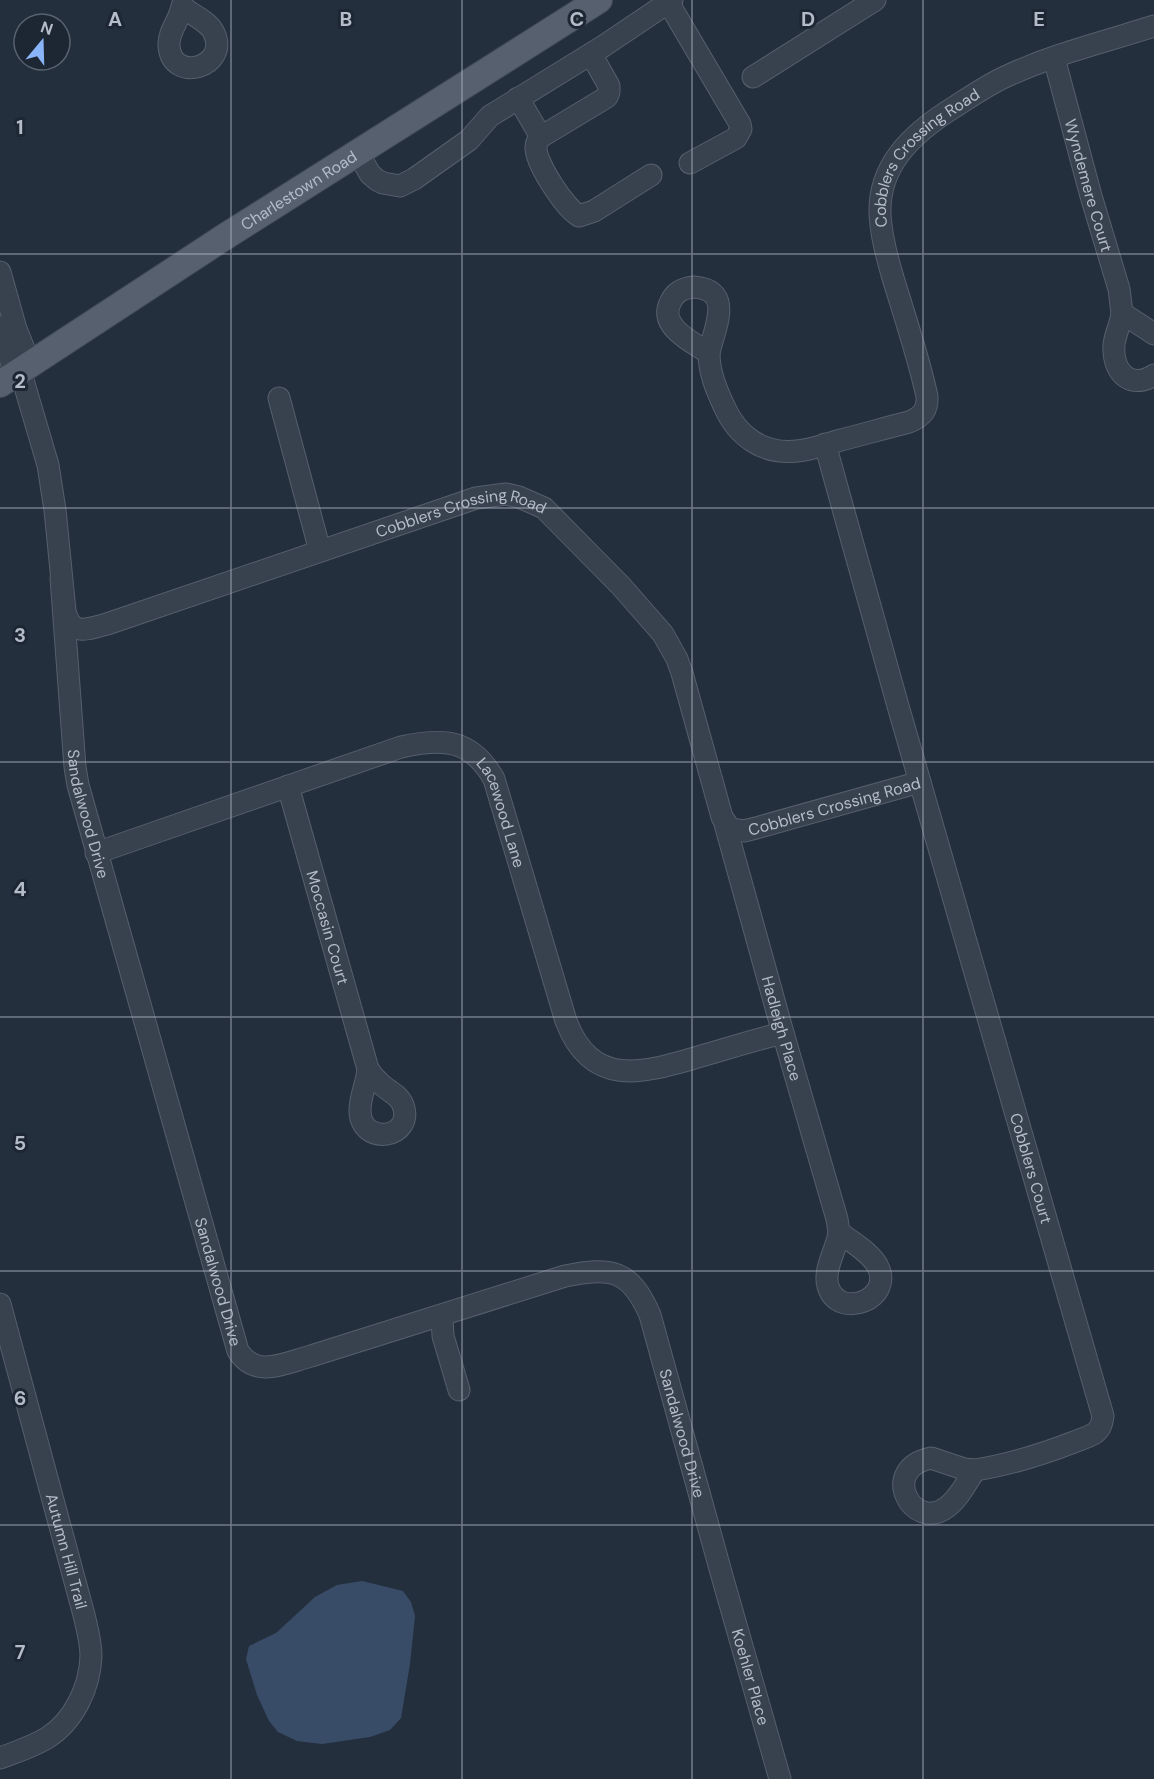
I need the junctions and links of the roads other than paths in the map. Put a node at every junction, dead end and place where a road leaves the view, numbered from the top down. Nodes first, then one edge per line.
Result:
1 (598, 0) edge
2 (876, 0) edge
3 (670, 1) edge
4 (1154, 26) edge
5 (591, 54) junction
6 (1054, 58) junction
7 (753, 77) dead end
8 (518, 98) junction
9 (541, 137) junction
10 (358, 153) junction
11 (690, 163) dead end
12 (651, 175) dead end
13 (0, 272) edge
14 (1122, 313) junction
15 (0, 327) edge
16 (1154, 334) edge
17 (709, 353) dead end
18 (16, 373) edge
19 (1154, 375) edge
20 (279, 398) dead end
21 (825, 444) junction
22 (320, 551) junction
23 (61, 578) junction
24 (920, 782) junction
25 (288, 786) junction
26 (725, 824) junction
27 (96, 852) junction
28 (783, 1033) junction
29 (368, 1069) dead end
30 (838, 1232) dead end
31 (0, 1304) edge
32 (442, 1316) junction
33 (459, 1390) dead end
34 (975, 1470) dead end
35 (722, 1576) joint
36 (0, 1758) edge
37 (780, 1779) edge

1 - 10 main road, Charlestown Road
2 - 7 street
3 - 5 street
3 - 11 street
4 - 6 street, Cobblers Crossing Road
5 - 8 street
5 - 9 street
6 - 14 street, Wyndemere Court
6 - 21 street, Cobblers Crossing Road
8 - 9 street
8 - 10 street
9 - 12 street
10 - 18 main road, Charlestown Road
13 - 18 street
14 - 16 street
14 - 19 street, Wyndemere Court
15 - 18 street
17 - 21 street
18 - 23 street, Cobblers Crossing Road
20 - 22 street
21 - 24 street, Cobblers Crossing Road
22 - 23 street, Cobblers Crossing Road
22 - 26 street, Cobblers Crossing Road
23 - 27 street, Sandalwood Drive
24 - 26 street, Cobblers Crossing Road
24 - 34 street, Cobblers Court
25 - 27 street, Lacewood Lane
25 - 28 street, Lacewood Lane
25 - 29 street, Moccasin Court
26 - 28 street, Hadleigh Place
27 - 32 street, Sandalwood Drive
28 - 30 street, Hadleigh Place
31 - 36 street, Autumn Hill Trail
32 - 33 street
32 - 35 street, Sandalwood Drive
35 - 37 street, Koehler Place

